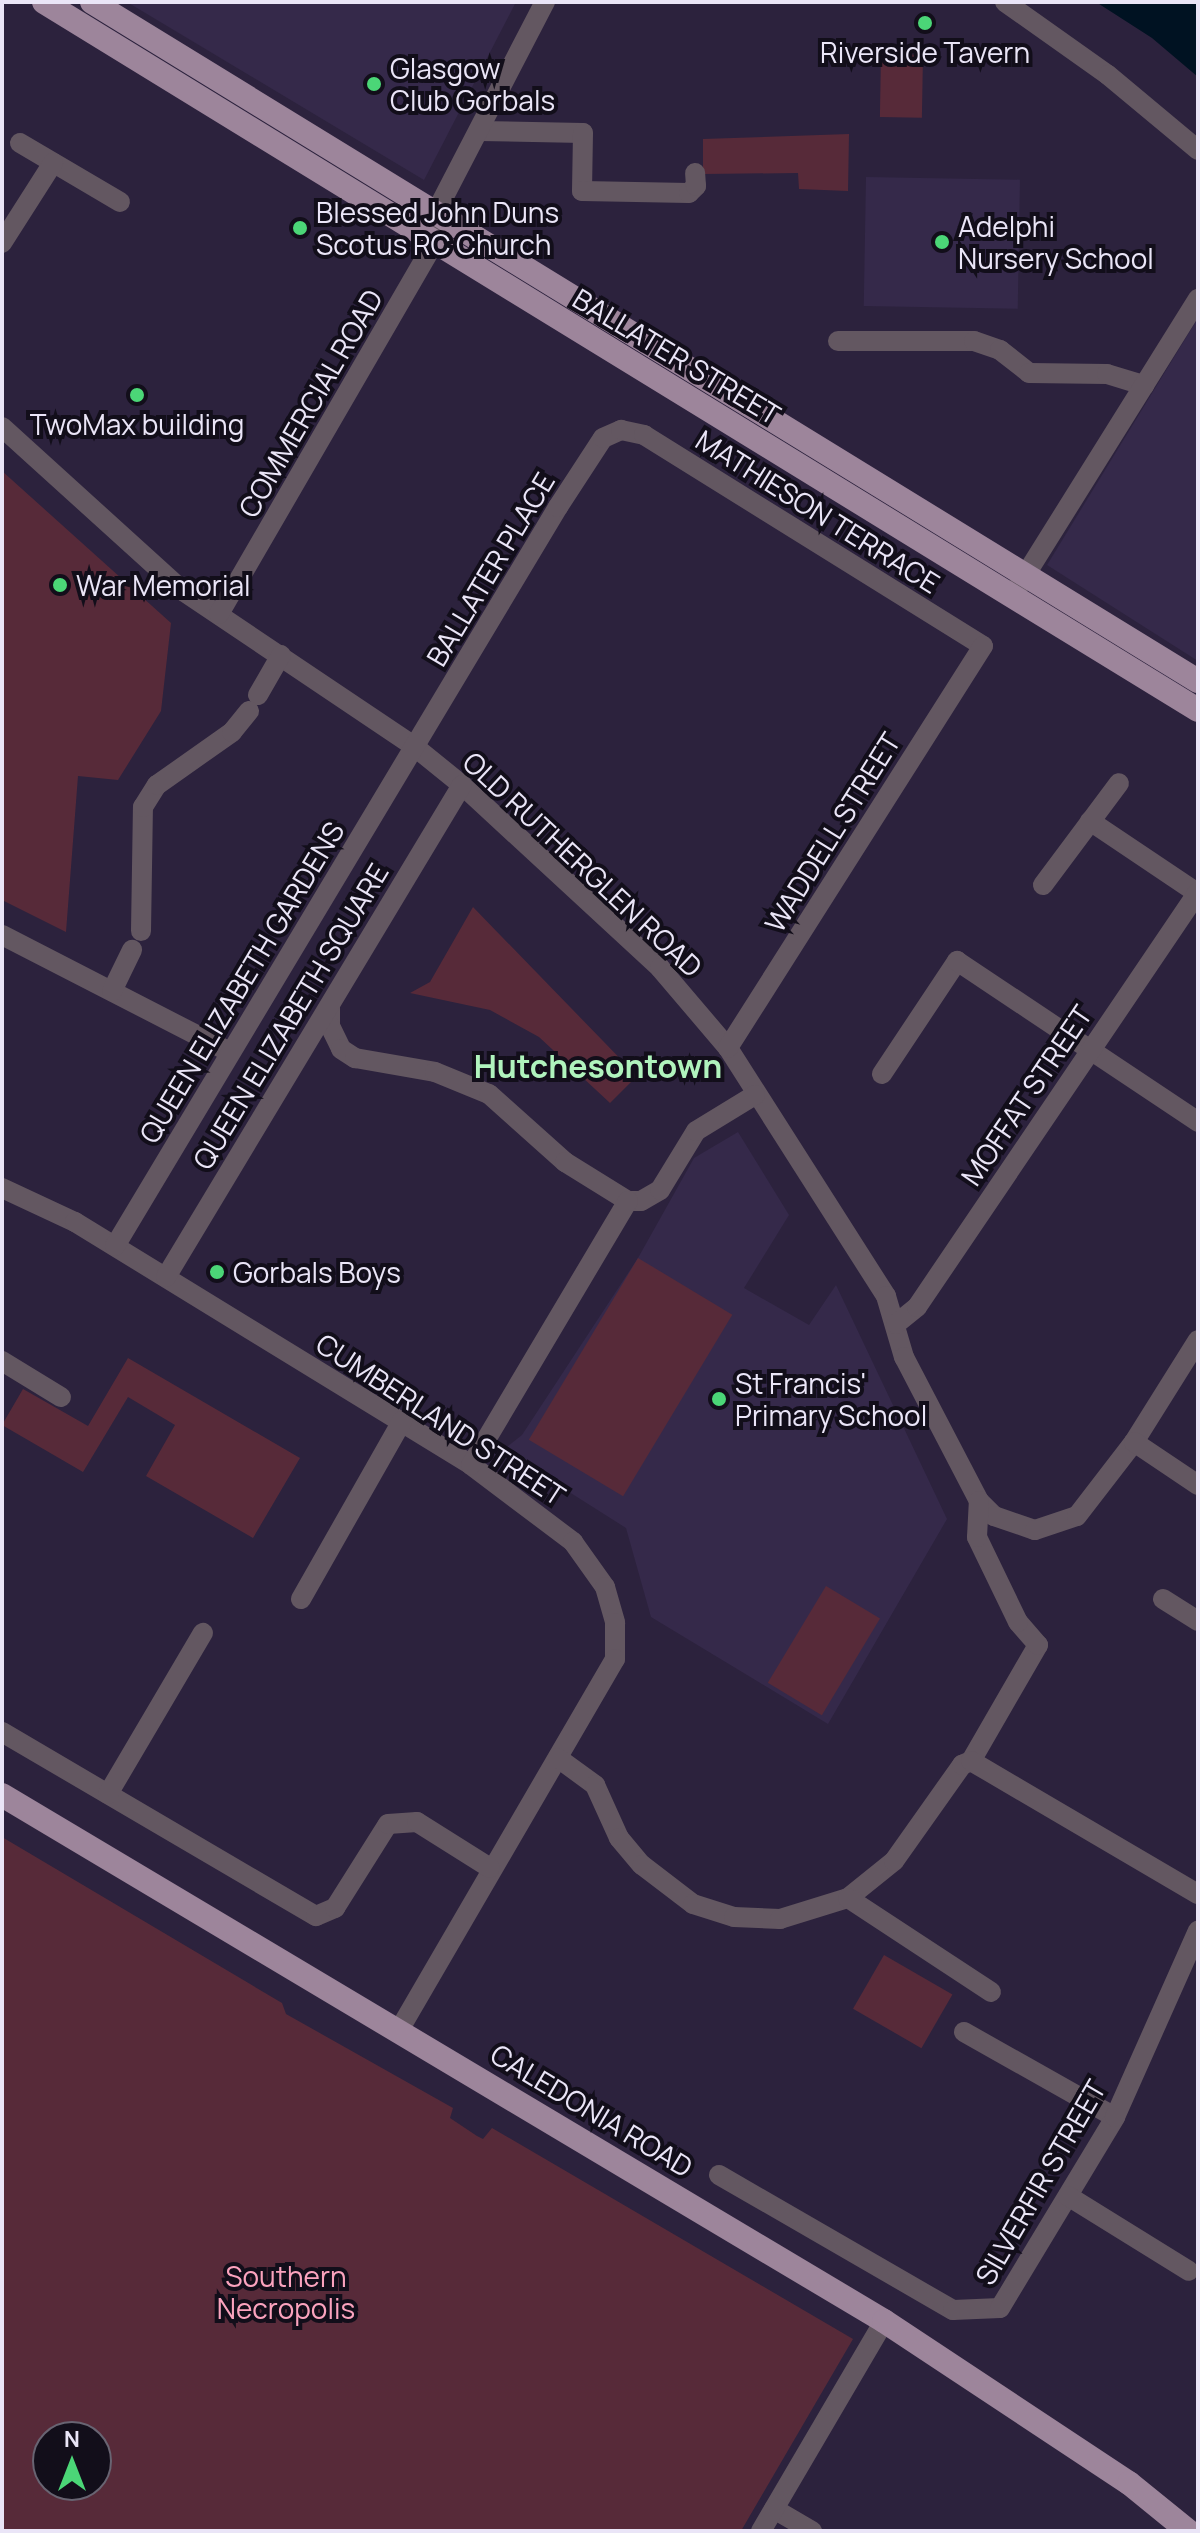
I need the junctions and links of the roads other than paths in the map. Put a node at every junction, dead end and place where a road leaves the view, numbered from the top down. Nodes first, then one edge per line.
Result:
1 (44, 2) edge
2 (92, 2) edge
3 (545, 2) edge
4 (1005, 2) edge
5 (480, 131) junction
6 (20, 143) dead end
7 (1198, 150) edge
8 (53, 163) junction
9 (695, 173) dead end
10 (120, 202) dead end
11 (436, 212) junction
12 (2, 243) edge
13 (434, 243) junction
14 (1198, 299) edge
15 (838, 341) dead end
16 (1144, 385) junction
17 (2, 427) edge
18 (621, 430) joint
19 (10, 439) edge
20 (854, 466) junction
21 (839, 490) junction
22 (1028, 572) junction
23 (1013, 596) junction
24 (219, 614) junction
25 (983, 646) joint
26 (281, 655) junction
27 (1198, 681) edge
28 (1198, 710) edge
29 (415, 747) junction
30 (1119, 783) dead end
31 (462, 785) junction
32 (1090, 821) junction
33 (1043, 885) dead end
34 (1198, 893) edge
35 (141, 931) dead end
36 (2, 935) edge
37 (132, 950) dead end
38 (112, 991) junction
39 (331, 1005) junction
40 (728, 1048) junction
41 (1091, 1050) junction
42 (230, 1052) junction
43 (882, 1074) dead end
44 (755, 1095) junction
45 (1198, 1122) edge
46 (2, 1188) edge
47 (628, 1201) junction
48 (115, 1246) junction
49 (166, 1277) junction
50 (896, 1324) junction
51 (1198, 1340) edge
52 (2, 1361) edge
53 (61, 1397) dead end
54 (402, 1421) junction
55 (1134, 1442) junction
56 (471, 1465) junction
57 (1198, 1485) edge
58 (979, 1501) junction
59 (301, 1599) dead end
60 (1163, 1599) dead end
61 (1198, 1621) edge
62 (203, 1633) dead end
63 (2, 1732) edge
64 (558, 1758) junction
65 (971, 1761) junction
66 (108, 1794) junction
67 (2, 1795) edge
68 (490, 1868) junction
69 (1198, 1894) edge
70 (848, 1898) junction
71 (1198, 1931) edge
72 (991, 1992) dead end
73 (400, 2029) junction
74 (964, 2032) dead end
75 (1115, 2117) junction
76 (719, 2175) dead end
77 (1068, 2196) junction
78 (1189, 2271) dead end
79 (884, 2321) junction
80 (1141, 2493) junction
81 (774, 2509) junction
82 (761, 2531) edge
83 (812, 2531) edge
84 (1160, 2531) edge
85 (1188, 2531) edge

1 - 13 main road, BALLATER STREET
2 - 11 main road, BALLATER STREET
3 - 5 street, COMMERCIAL ROAD
4 - 7 street
5 - 9 street
5 - 11 street, COMMERCIAL ROAD
6 - 8 street
8 - 10 street
8 - 12 street
11 - 13 street, COMMERCIAL ROAD
11 - 20 main road, BALLATER STREET
13 - 21 main road, BALLATER STREET
13 - 24 street, COMMERCIAL ROAD
14 - 16 street
15 - 16 street
16 - 22 street
17 - 19 street, OLD RUTHERGLEN ROAD
18 - 25 street, MATHIESON TERRACE
18 - 29 street, BALLATER PLACE
19 - 24 street, OLD RUTHERGLEN ROAD
20 - 21 street
20 - 22 main road, BALLATER STREET
21 - 23 main road, BALLATER STREET
22 - 23 street
22 - 27 main road, BALLATER STREET
23 - 28 main road, BALLATER STREET
24 - 26 street, OLD RUTHERGLEN ROAD
25 - 40 street, WADDELL STREET
26 - 29 street, OLD RUTHERGLEN ROAD
26 - 35 street
29 - 31 street, OLD RUTHERGLEN ROAD
29 - 42 street, QUEEN ELIZABETH GARDENS
30 - 32 street
31 - 39 street, QUEEN ELIZABETH SQUARE
31 - 40 street, OLD RUTHERGLEN ROAD
32 - 33 street
32 - 34 street
34 - 41 street, MOFFAT STREET
36 - 38 street
37 - 38 street
38 - 42 street
39 - 47 street
39 - 49 street, QUEEN ELIZABETH SQUARE
40 - 44 street, OLD RUTHERGLEN ROAD
41 - 43 street
41 - 45 street
41 - 50 street, MOFFAT STREET
42 - 48 street, QUEEN ELIZABETH GARDENS
44 - 47 street
44 - 50 street, OLD RUTHERGLEN ROAD
46 - 48 street, CUMBERLAND STREET
47 - 56 street
48 - 49 street, CUMBERLAND STREET
49 - 54 street, CUMBERLAND STREET
50 - 58 street, OLD RUTHERGLEN ROAD
51 - 55 street
52 - 53 street
54 - 56 street, CUMBERLAND STREET
54 - 59 street
55 - 57 street
55 - 58 street, OLD RUTHERGLEN ROAD
56 - 64 street, CUMBERLAND STREET
58 - 65 street, OLD RUTHERGLEN ROAD
60 - 61 street
62 - 66 street
63 - 66 street
64 - 68 street, CUMBERLAND STREET
64 - 70 street, OLD RUTHERGLEN ROAD
65 - 69 street
65 - 70 street, OLD RUTHERGLEN ROAD
66 - 68 street
67 - 73 main road, CALEDONIA ROAD
68 - 73 street, CUMBERLAND STREET
70 - 72 street
71 - 75 street, SILVERFIR STREET
73 - 79 main road, CALEDONIA ROAD
74 - 75 street
75 - 77 street, SILVERFIR STREET
76 - 77 street, SILVERFIR STREET
77 - 78 street
79 - 80 main road, CALEDONIA ROAD
79 - 81 street
80 - 84 main road, CALEDONIA ROAD
80 - 85 main road, CALEDONIA ROAD
81 - 82 street
81 - 83 street

